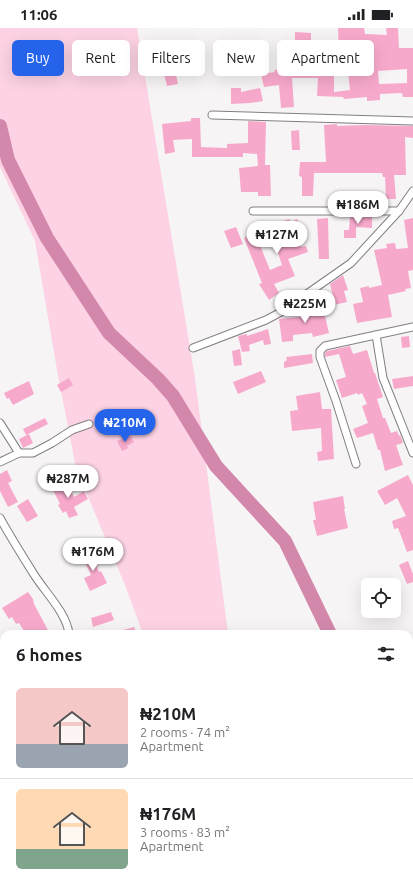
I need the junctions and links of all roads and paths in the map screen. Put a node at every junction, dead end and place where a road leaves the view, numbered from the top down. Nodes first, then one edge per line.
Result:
1 (212, 115) dead end
2 (413, 121) edge
3 (413, 190) edge
4 (399, 210) junction
5 (253, 211) dead end
6 (413, 327) edge
7 (376, 336) junction
8 (193, 348) dead end
9 (0, 424) edge
10 (89, 424) dead end
11 (19, 453) junction
12 (413, 453) edge
13 (0, 462) edge
14 (356, 464) dead end
15 (0, 518) edge
16 (68, 630) edge

1 - 2 street
3 - 4 street
4 - 5 street
4 - 8 street
6 - 7 street
7 - 12 street
7 - 14 street
9 - 11 street
10 - 11 street
11 - 13 street
15 - 16 street

